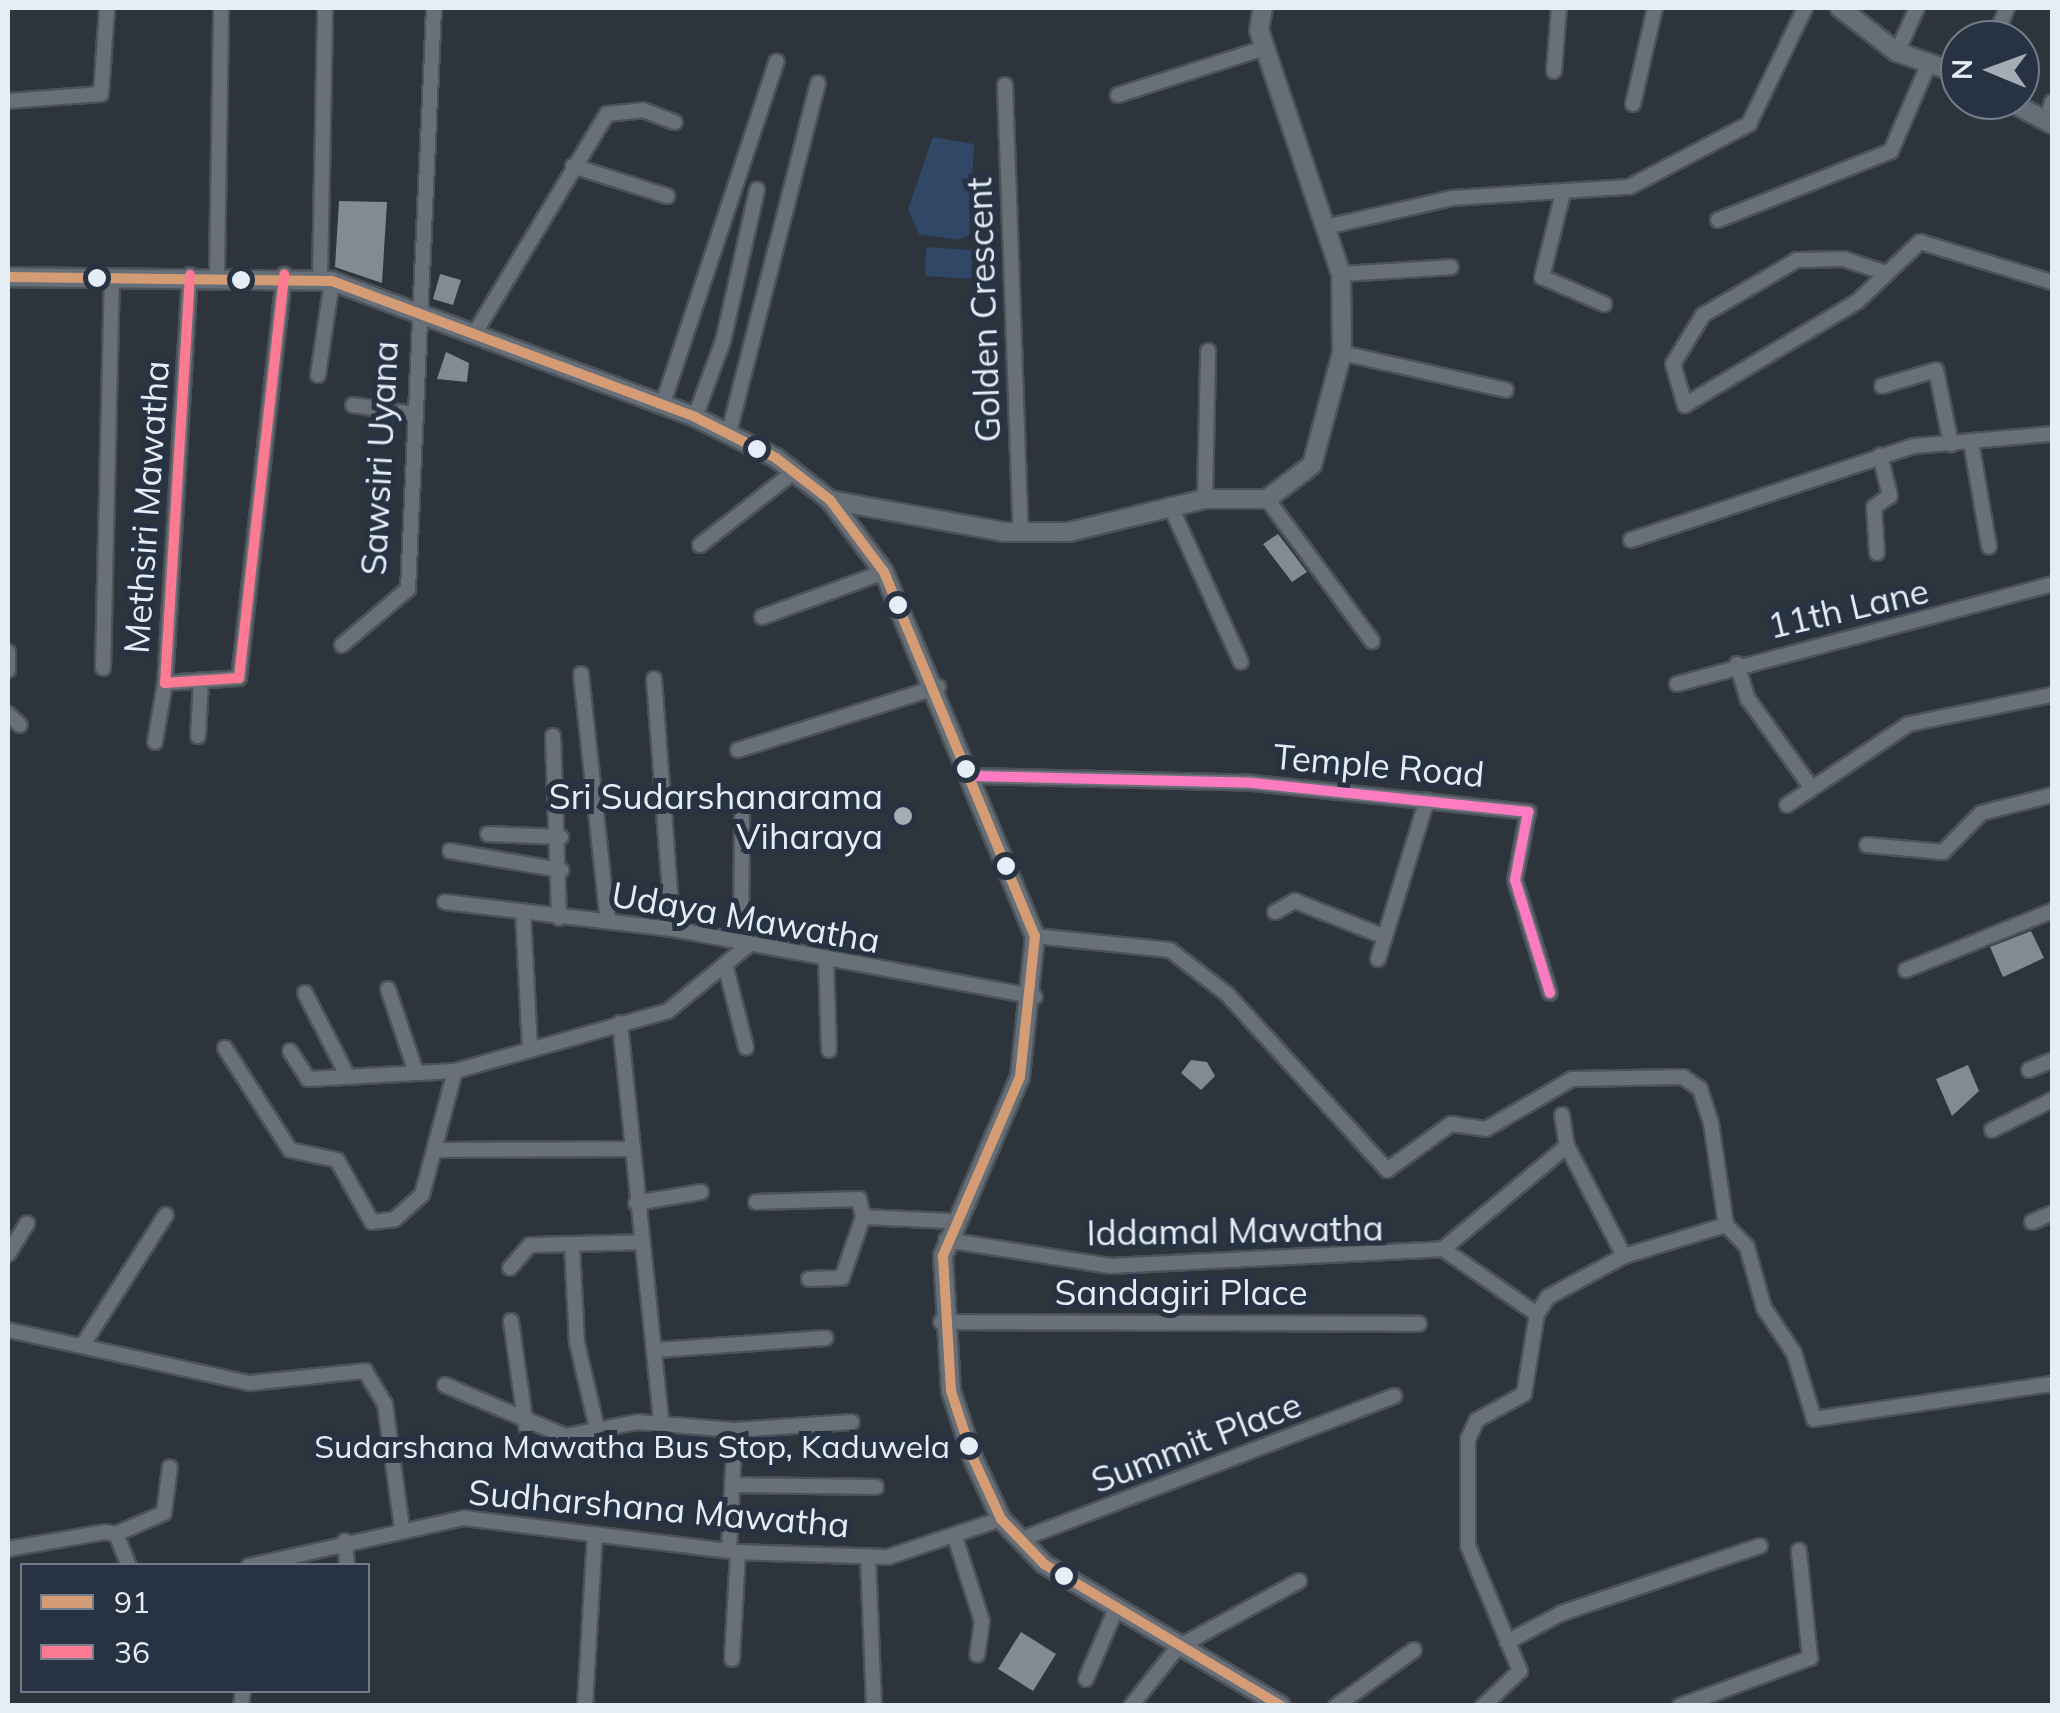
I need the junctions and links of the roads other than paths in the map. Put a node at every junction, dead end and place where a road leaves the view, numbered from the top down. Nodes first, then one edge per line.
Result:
1 (107, 8) edge
2 (221, 8) edge
3 (325, 8) edge
4 (434, 8) edge
5 (1263, 8) edge
6 (1559, 8) edge
7 (1655, 8) edge
8 (1805, 8) edge
9 (1840, 8) edge
10 (1917, 8) edge
11 (1264, 48) junction
12 (1898, 52) junction
13 (776, 61) dead end
14 (1929, 63) junction
15 (1940, 67) edge
16 (1554, 71) dead end
17 (818, 83) dead end
18 (1005, 85) dead end
19 (1118, 96) dead end
20 (8, 101) edge
21 (2052, 102) edge
22 (1634, 104) dead end
23 (674, 122) dead end
24 (2049, 123) edge
25 (573, 166) junction
26 (757, 190) dead end
27 (1562, 194) junction
28 (667, 196) dead end
29 (1718, 220) dead end
30 (1330, 226) junction
31 (1451, 267) dead end
32 (1883, 272) junction
33 (217, 273) junction
34 (284, 274) junction
35 (1341, 274) junction
36 (190, 275) junction
37 (8, 278) edge
38 (112, 278) junction
39 (326, 280) junction
40 (2052, 282) edge
41 (1604, 304) dead end
42 (416, 306) junction
43 (476, 332) junction
44 (1208, 351) dead end
45 (1342, 353) junction
46 (318, 375) dead end
47 (1882, 386) dead end
48 (1506, 390) dead end
49 (663, 403) junction
50 (353, 405) dead end
51 (413, 414) junction
52 (696, 417) junction
53 (729, 432) junction
54 (2052, 434) edge
55 (1970, 442) junction
56 (1951, 444) junction
57 (1880, 455) junction
58 (795, 471) junction
59 (1205, 499) junction
60 (1267, 499) junction
61 (830, 500) junction
62 (1170, 504) junction
63 (1021, 533) junction
64 (1631, 540) dead end
65 (700, 545) dead end
66 (1989, 546) dead end
67 (1877, 553) dead end
68 (884, 572) junction
69 (2052, 584) edge
70 (762, 616) dead end
71 (1372, 641) dead end
72 (342, 645) dead end
73 (8, 652) edge
74 (1240, 662) dead end
75 (1737, 664) junction
76 (103, 668) dead end
77 (8, 670) edge
78 (581, 674) dead end
79 (654, 679) dead end
80 (200, 680) junction
81 (165, 683) junction
82 (1677, 684) dead end
83 (938, 687) junction
84 (2052, 695) edge
85 (8, 714) edge
86 (20, 725) dead end
87 (198, 736) dead end
88 (553, 736) dead end
89 (155, 742) dead end
90 (738, 750) dead end
91 (974, 776) junction
92 (1811, 787) junction
93 (2052, 795) edge
94 (1427, 800) junction
95 (1787, 805) dead end
96 (742, 818) dead end
97 (488, 834) dead end
98 (561, 837) junction
99 (1867, 845) dead end
100 (450, 851) dead end
101 (561, 870) junction
102 (445, 902) dead end
103 (2052, 911) edge
104 (523, 912) junction
105 (1275, 912) dead end
106 (559, 918) junction
107 (608, 922) junction
108 (673, 929) junction
109 (1036, 936) junction
110 (1385, 938) junction
111 (746, 942) junction
112 (1378, 959) dead end
113 (826, 960) junction
114 (725, 964) junction
115 (1906, 970) dead end
116 (388, 989) dead end
117 (305, 993) dead end
118 (1550, 993) dead end
119 (1035, 997) junction
120 (620, 1023) junction
121 (746, 1047) dead end
122 (226, 1048) dead end
123 (530, 1050) junction
124 (829, 1050) dead end
125 (290, 1051) dead end
126 (2052, 1060) edge
127 (2029, 1070) dead end
128 (416, 1072) junction
129 (455, 1072) junction
130 (347, 1074) junction
131 (2052, 1100) edge
132 (1562, 1114) dead end
133 (1992, 1130) dead end
134 (1568, 1146) junction
135 (628, 1148) junction
136 (438, 1150) junction
137 (702, 1192) dead end
138 (756, 1202) dead end
139 (636, 1203) junction
140 (2052, 1213) edge
141 (166, 1215) dead end
142 (863, 1217) junction
143 (951, 1222) junction
144 (2032, 1222) dead end
145 (27, 1224) dead end
146 (1726, 1225) junction
147 (946, 1240) junction
148 (642, 1242) junction
149 (572, 1245) junction
150 (1443, 1249) junction
151 (8, 1254) edge
152 (1624, 1256) junction
153 (510, 1268) dead end
154 (809, 1279) dead end
155 (1536, 1314) junction
156 (510, 1320) dead end
157 (942, 1322) junction
158 (1420, 1324) dead end
159 (8, 1330) edge
160 (826, 1338) dead end
161 (84, 1342) junction
162 (657, 1350) junction
163 (445, 1384) dead end
164 (2050, 1385) edge
165 (1394, 1396) dead end
166 (2052, 1405) edge
167 (852, 1422) dead end
168 (660, 1423) junction
169 (526, 1426) junction
170 (597, 1429) junction
171 (735, 1430) junction
172 (170, 1467) dead end
173 (735, 1485) junction
174 (876, 1487) dead end
175 (1001, 1519) junction
176 (402, 1528) junction
177 (116, 1534) junction
178 (595, 1534) junction
179 (955, 1537) junction
180 (1019, 1540) junction
181 (345, 1541) junction
182 (1760, 1546) dead end
183 (8, 1548) edge
184 (734, 1551) junction
185 (1799, 1551) dead end
186 (868, 1557) junction
187 (128, 1563) edge
188 (263, 1563) edge
189 (347, 1563) edge
190 (1300, 1581) dead end
191 (1116, 1611) junction
192 (1507, 1642) junction
193 (1178, 1647) junction
194 (1414, 1650) dead end
195 (978, 1654) dead end
196 (732, 1659) dead end
197 (1086, 1679) dead end
198 (585, 1706) edge
199 (874, 1706) edge
200 (1131, 1706) edge
201 (1281, 1706) edge
202 (1336, 1706) edge
203 (1483, 1706) edge
204 (1680, 1706) edge

1 - 20 street
2 - 33 street
3 - 39 street
4 - 42 street, Sawsiri Uyana
5 - 11 main road
6 - 16 street
7 - 22 street
8 - 27 street
9 - 12 main road
10 - 12 street
11 - 19 street
11 - 30 main road
12 - 14 main road
13 - 49 street
14 - 15 main road
14 - 29 street
17 - 53 street
18 - 63 street, Golden Crescent
21 - 24 street
23 - 25 street
25 - 28 street
25 - 43 street
26 - 52 street
27 - 30 street
27 - 41 street
30 - 35 main road
31 - 35 street
32 - 32 street
32 - 40 street
33 - 34 main road
33 - 36 main road
34 - 39 main road
34 - 80 street, Methsiri Mawatha
35 - 45 main road
36 - 38 main road
36 - 81 street, Methsiri Mawatha
37 - 38 main road
38 - 76 street
39 - 42 main road
39 - 46 street
42 - 43 main road
42 - 51 street, Sawsiri Uyana
43 - 49 main road
44 - 59 street
45 - 48 street
45 - 60 main road
47 - 56 street
49 - 52 main road
50 - 51 street
51 - 72 street, Sawsiri Uyana
52 - 53 main road
53 - 58 main road
54 - 55 street
55 - 56 street
55 - 66 street
56 - 57 street
57 - 64 street
57 - 67 street
58 - 61 main road
58 - 65 street
59 - 60 main road
59 - 62 main road
60 - 71 street
61 - 63 main road
61 - 68 main road
62 - 63 main road
62 - 74 street
68 - 70 street
68 - 83 main road
69 - 75 street, 11th Lane
73 - 77 street
75 - 82 street
75 - 92 street, 11th Lane
78 - 107 street
79 - 108 street
80 - 81 street, Methsiri Mawatha
80 - 87 street
81 - 89 street
83 - 90 street
83 - 91 main road
84 - 92 street
85 - 86 street
88 - 98 street
91 - 94 street, Temple Road
91 - 109 main road
92 - 95 street
93 - 99 street
94 - 110 street
94 - 118 street, Temple Road
96 - 111 street
97 - 98 street
98 - 101 street
100 - 101 street
101 - 106 street
102 - 104 street, Udaya Mawatha
103 - 115 street
104 - 106 street, Udaya Mawatha
104 - 123 street
105 - 110 street
106 - 107 street, Udaya Mawatha
107 - 108 street, Udaya Mawatha
108 - 111 street, Udaya Mawatha
109 - 119 main road
109 - 146 street
110 - 112 street
111 - 113 street, Udaya Mawatha
111 - 114 street
113 - 119 street, Udaya Mawatha
113 - 124 street
114 - 120 street
114 - 121 street
116 - 128 street
117 - 130 street
119 - 143 main road
120 - 123 street
120 - 135 street
122 - 136 street
123 - 129 street
125 - 130 street
126 - 127 street
128 - 129 street
128 - 130 street
129 - 136 street
131 - 133 street
132 - 134 street
134 - 150 street
134 - 152 street
135 - 136 street
135 - 139 street
137 - 139 street
138 - 142 street
139 - 148 street
140 - 144 street
141 - 161 street
142 - 143 street
142 - 154 street
143 - 147 main road
145 - 151 street
146 - 152 street
146 - 164 street
147 - 150 street, Iddamal Mawatha
147 - 157 main road
148 - 149 street
148 - 162 street
149 - 153 street
149 - 170 street
150 - 155 street
152 - 155 street
155 - 192 street
156 - 169 street
157 - 158 street, Sandagiri Place
157 - 175 main road
159 - 161 street
160 - 162 street
161 - 176 street
162 - 168 street
163 - 169 street
164 - 166 street
165 - 180 street, Summit Place
167 - 171 street
168 - 170 street
168 - 171 street
169 - 170 street
171 - 173 street
172 - 177 street
173 - 174 street
173 - 184 street
175 - 179 street, Sudharshana Mawatha
175 - 180 main road
176 - 178 street, Sudharshana Mawatha
176 - 181 street, Sudharshana Mawatha
177 - 183 street
177 - 187 street
178 - 184 street, Sudharshana Mawatha
178 - 198 street
179 - 186 street, Sudharshana Mawatha
179 - 195 street
180 - 191 main road
181 - 188 street, Sudharshana Mawatha
181 - 189 street
182 - 192 street
184 - 186 street, Sudharshana Mawatha
184 - 196 street
185 - 204 street
186 - 199 street
190 - 193 street
191 - 193 main road
191 - 197 street
192 - 203 street
193 - 200 street
193 - 201 main road
194 - 202 street

